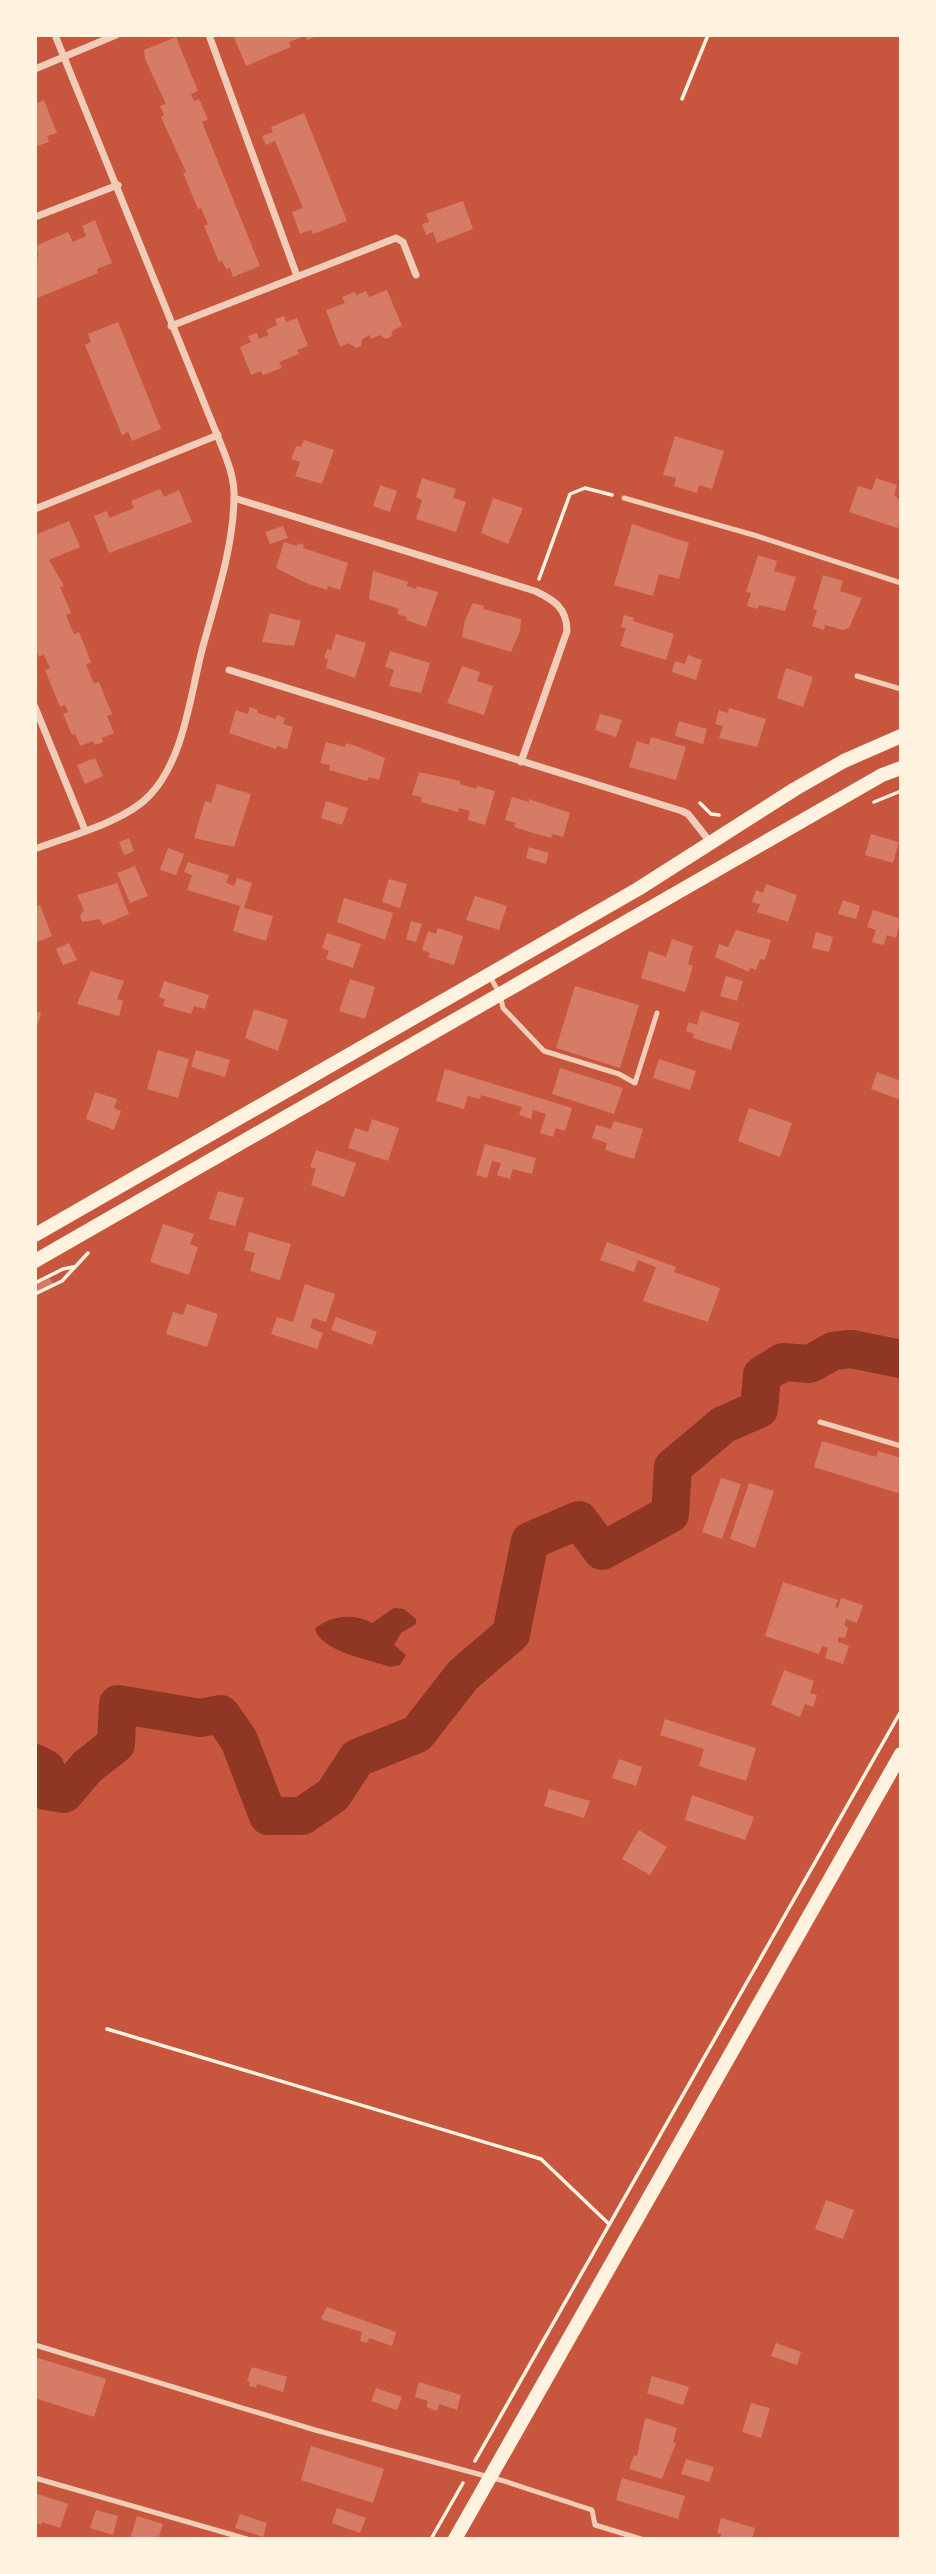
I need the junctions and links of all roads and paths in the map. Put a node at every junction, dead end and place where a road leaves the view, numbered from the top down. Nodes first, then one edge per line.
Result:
1 (55, 35) edge
2 (117, 35) edge
3 (209, 35) edge
4 (708, 35) edge
5 (64, 57) junction
6 (35, 69) edge
7 (682, 99) dead end
8 (118, 185) junction
9 (35, 217) edge
10 (416, 275) dead end
11 (297, 276) junction
12 (171, 326) junction
13 (218, 435) junction
14 (234, 498) junction
15 (624, 498) joint
16 (35, 509) edge
17 (901, 583) edge
18 (535, 591) junction
19 (229, 670) dead end
20 (857, 676) dead end
21 (901, 689) edge
22 (35, 707) edge
23 (901, 736) edge
24 (521, 762) junction
25 (901, 768) edge
26 (85, 830) junction
27 (711, 844) junction
28 (35, 849) edge
29 (489, 975) junction
30 (500, 994) junction
31 (657, 1013) dead end
32 (35, 1235) edge
33 (35, 1261) edge
34 (75, 1267) dead end
35 (35, 1283) edge
36 (820, 1422) dead end
37 (901, 1446) edge
38 (901, 1711) edge
39 (901, 1754) edge
40 (107, 2029) dead end
41 (609, 2225) junction
42 (35, 2345) edge
43 (469, 2472) junction
44 (490, 2478) junction
45 (35, 2479) edge
46 (247, 2539) edge
47 (431, 2539) edge
48 (455, 2539) edge
49 (641, 2539) edge

1 - 5 street
2 - 5 street
3 - 11 street
4 - 7 path
5 - 6 street
5 - 8 street
8 - 9 street
8 - 12 street
10 - 11 street
11 - 12 street
12 - 13 street
13 - 14 street
13 - 16 street
14 - 18 street
14 - 26 street
15 - 17 lane
15 - 18 path
18 - 24 street
19 - 24 street
20 - 21 lane
22 - 26 street
23 - 27 main road
24 - 27 street
25 - 30 main road
26 - 28 street
27 - 29 main road
29 - 30 lane
29 - 32 main road
30 - 31 lane
30 - 33 main road
34 - 35 path
36 - 37 lane
38 - 41 path
39 - 44 main road
40 - 41 path
41 - 43 path
42 - 43 lane
43 - 44 lane
43 - 47 path
44 - 48 main road
44 - 49 lane
45 - 46 lane

